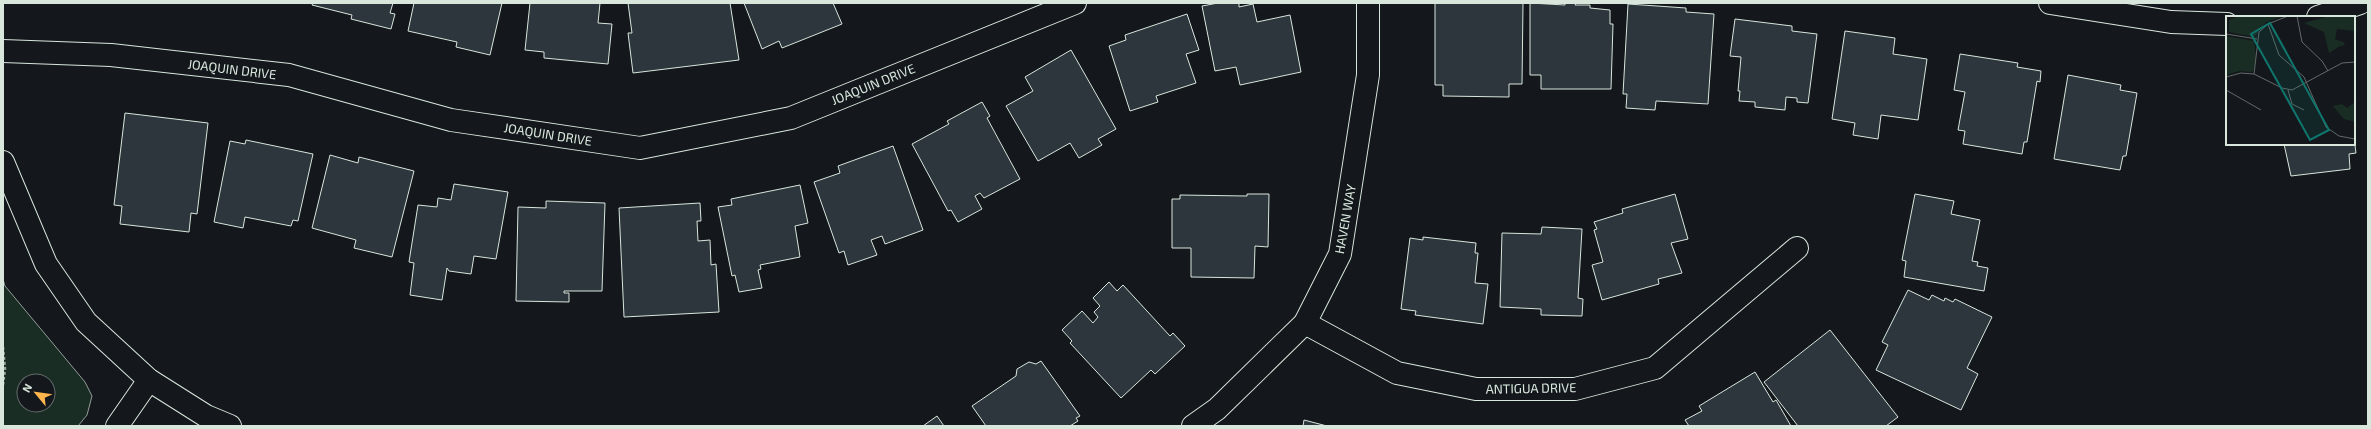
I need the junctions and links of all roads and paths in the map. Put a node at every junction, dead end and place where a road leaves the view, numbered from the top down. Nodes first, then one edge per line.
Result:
1 (1075, 3) edge
2 (1368, 3) edge
3 (2050, 3) edge
4 (2360, 3) edge
5 (2321, 16) edge
6 (2226, 24) edge
7 (3, 51) edge
8 (3, 162) edge
9 (1797, 248) dead end
10 (1305, 323) junction
11 (3, 347) edge
12 (149, 380) junction
13 (3, 385) edge
14 (117, 426) edge
15 (230, 426) edge
16 (1193, 426) edge

1 - 7 street, JOAQUIN DRIVE
2 - 10 street, HAVEN WAY
3 - 6 street
4 - 5 street
8 - 12 street
9 - 10 street, ANTIGUA DRIVE
10 - 16 street, HAVEN WAY
11 - 13 path
12 - 14 street
12 - 15 street

